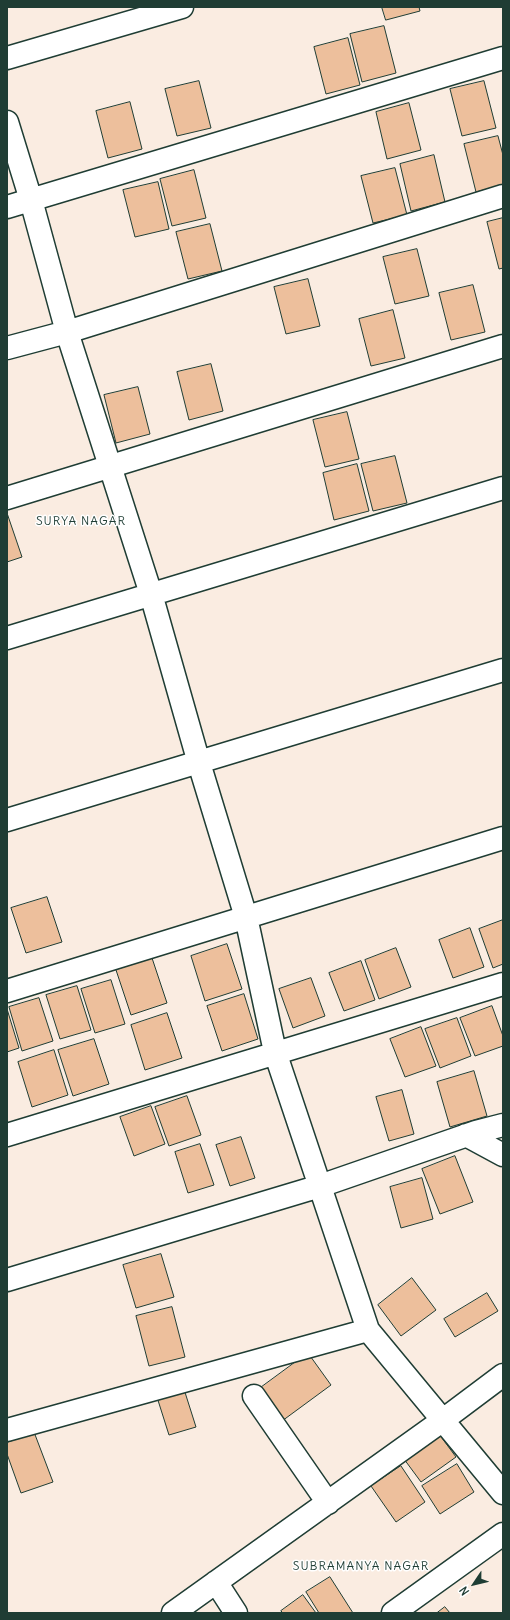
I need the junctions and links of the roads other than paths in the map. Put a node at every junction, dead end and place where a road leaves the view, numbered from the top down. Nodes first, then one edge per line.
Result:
1 (182, 7) edge
2 (7, 58) edge
3 (503, 58) edge
4 (7, 122) edge
5 (503, 196) edge
6 (30, 200) junction
7 (7, 207) edge
8 (67, 332) junction
9 (503, 346) edge
10 (7, 348) edge
11 (111, 466) junction
12 (503, 488) edge
13 (7, 498) edge
14 (151, 594) junction
15 (7, 638) edge
16 (503, 670) edge
17 (199, 763) junction
18 (7, 820) edge
19 (503, 838) edge
20 (246, 918) junction
21 (503, 984) edge
22 (7, 991) edge
23 (275, 1052) junction
24 (503, 1125) edge
25 (7, 1135) edge
26 (466, 1135) junction
27 (503, 1155) edge
28 (320, 1186) junction
29 (7, 1280) edge
30 (368, 1330) junction
31 (503, 1376) edge
32 (254, 1396) dead end
33 (443, 1420) junction
34 (7, 1430) edge
35 (503, 1494) edge
36 (328, 1503) junction
37 (503, 1534) edge
38 (216, 1582) junction
39 (173, 1613) edge
40 (236, 1613) edge
41 (393, 1613) edge

1 - 2 street
3 - 6 street
4 - 6 street
5 - 8 street
6 - 7 street
6 - 8 street
8 - 10 street
8 - 11 street
9 - 11 street
11 - 13 street
11 - 14 street
12 - 14 street
14 - 15 street
14 - 17 street
16 - 17 street
17 - 18 street
17 - 20 street
19 - 20 street
20 - 22 street
20 - 23 street
21 - 23 street
23 - 25 street
23 - 28 street
24 - 26 street
26 - 27 street
26 - 28 street
28 - 29 street
28 - 30 street
30 - 33 street
30 - 34 street
31 - 33 street
32 - 36 street
33 - 35 street
33 - 36 street
36 - 38 street
37 - 41 street
38 - 39 street
38 - 40 street

